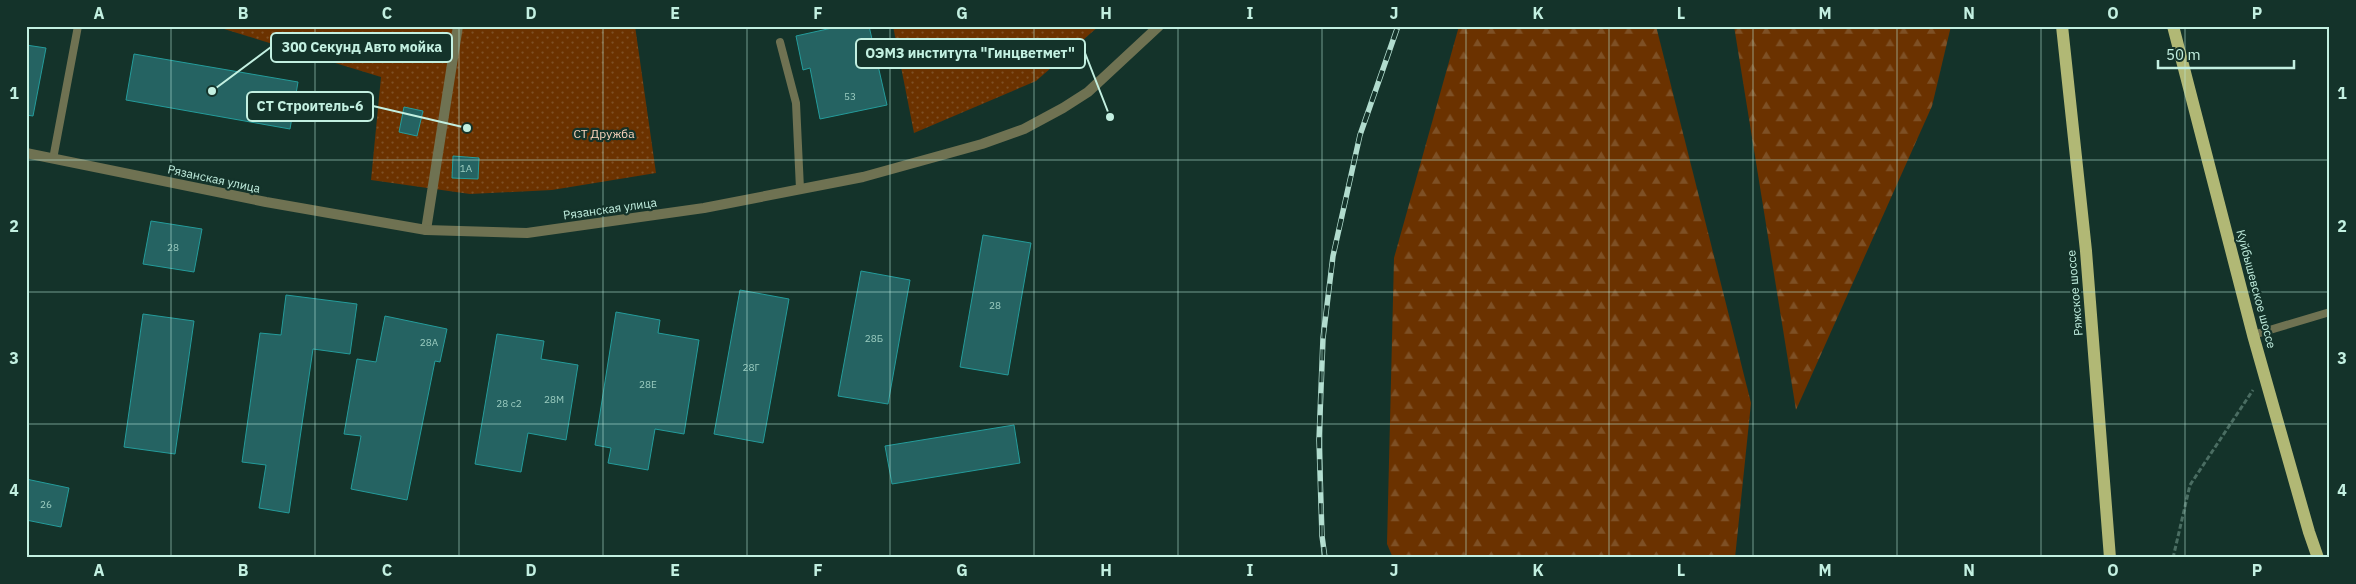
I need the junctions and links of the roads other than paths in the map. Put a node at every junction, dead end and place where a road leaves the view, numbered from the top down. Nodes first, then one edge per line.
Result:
1 (78, 26) edge
2 (458, 26) edge
3 (1159, 26) edge
4 (2062, 26) edge
5 (2173, 26) edge
6 (780, 42) dead end
7 (26, 154) edge
8 (53, 159) junction
9 (800, 190) junction
10 (426, 230) junction
11 (2330, 312) edge
12 (2253, 335) junction
13 (2110, 558) edge
14 (2318, 558) edge

1 - 8 lane
2 - 10 street
3 - 9 street, Рязанская улица
4 - 13 main road, Ряжское шоссе
5 - 12 main road, Куйбышевское шоссе
6 - 9 lane
7 - 8 street, Рязанская улица
8 - 10 street, Рязанская улица
9 - 10 street, Рязанская улица
11 - 12 lane
12 - 14 main road, Куйбышевское шоссе

